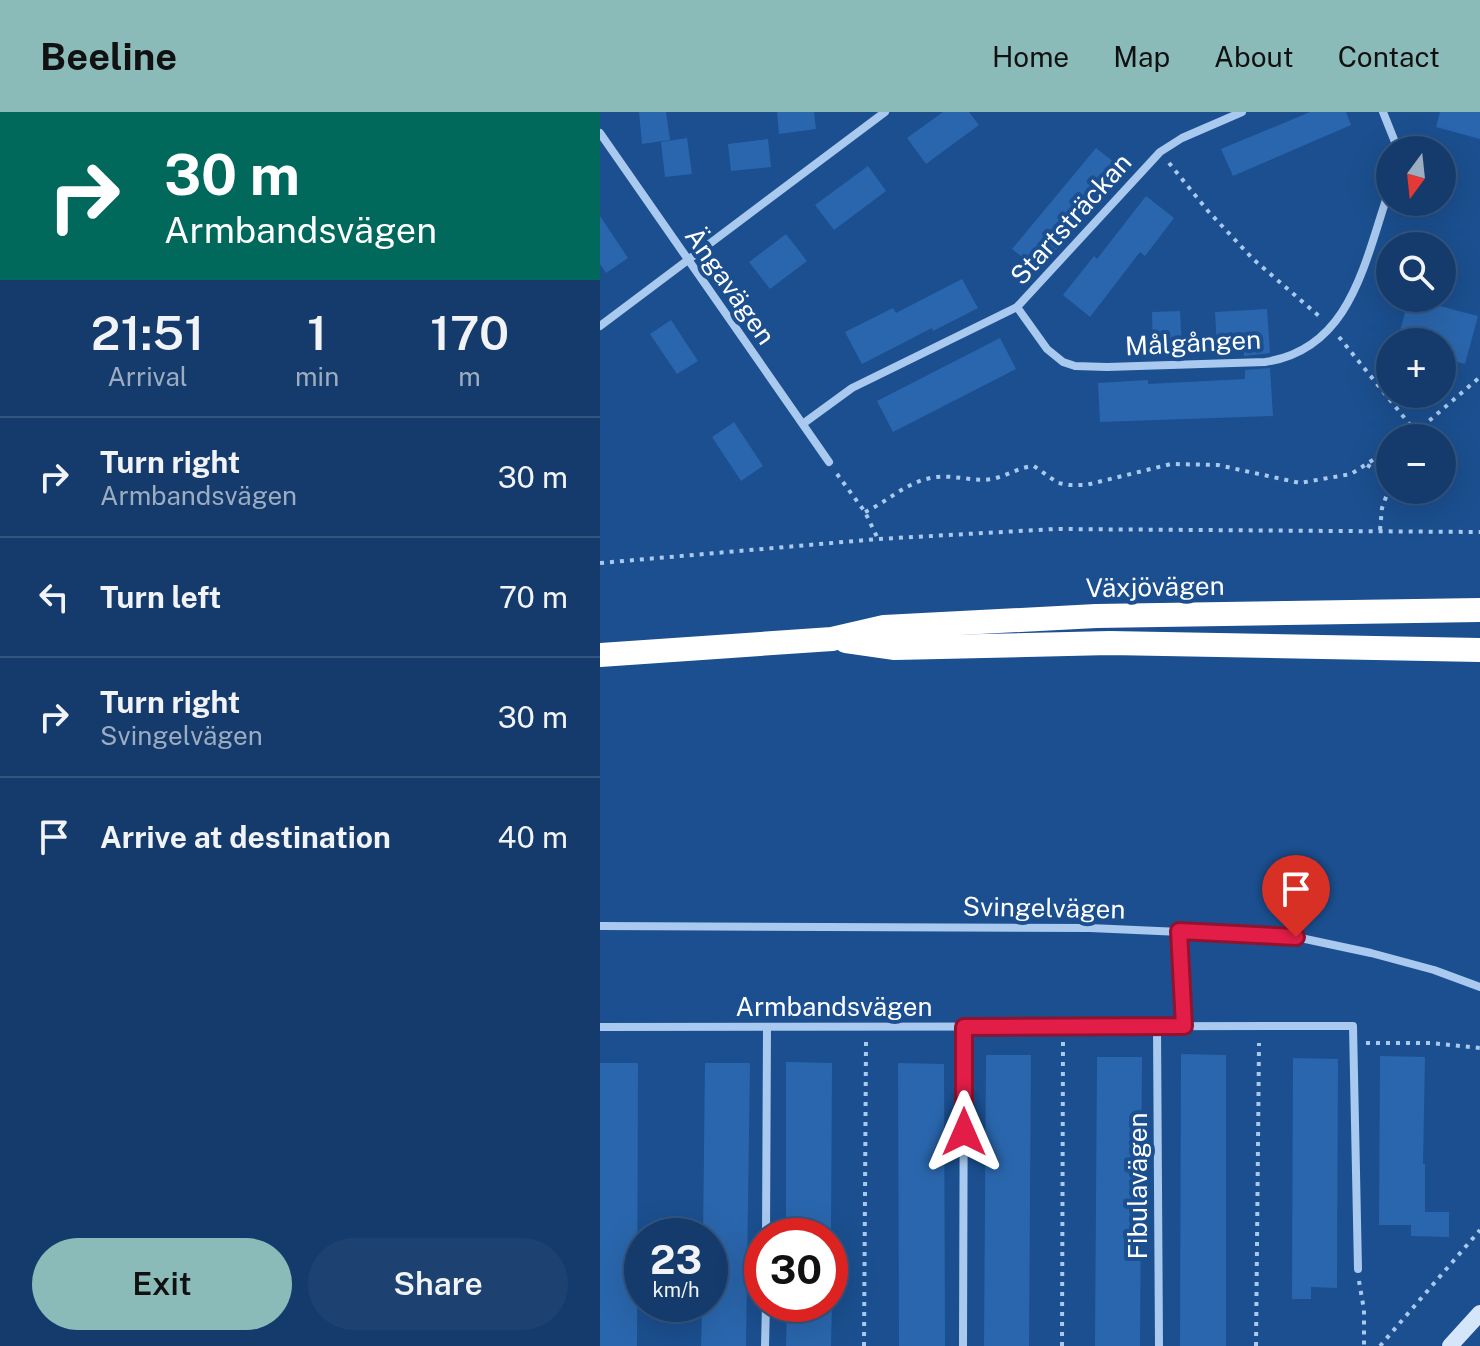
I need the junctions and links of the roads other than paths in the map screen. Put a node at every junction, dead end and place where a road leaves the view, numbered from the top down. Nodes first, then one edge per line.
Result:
1 (885, 112) edge
2 (1242, 112) edge
3 (1383, 112) edge
4 (600, 133) edge
5 (1393, 136) edge
6 (1380, 216) edge
7 (687, 262) junction
8 (1017, 307) junction
9 (600, 326) edge
10 (804, 423) junction
11 (829, 462) road end
12 (1480, 610) edge
13 (832, 639) junction
14 (1480, 650) edge
15 (600, 655) edge
16 (600, 926) edge
17 (1179, 931) junction
18 (1480, 987) edge
19 (1157, 1026) junction
20 (1184, 1026) junction
21 (600, 1027) edge
22 (767, 1027) junction
23 (964, 1027) junction
24 (766, 1218) edge
25 (1358, 1269) road end
26 (1480, 1313) edge
27 (766, 1322) edge
28 (765, 1346) edge
29 (963, 1346) edge
30 (1159, 1346) edge
31 (1450, 1346) edge

1 - 7 street
2 - 8 street, Startsträckan
3 - 5 street
4 - 7 street, Ängavägen
6 - 8 street, Målgången
7 - 9 street
7 - 10 street, Ängavägen
8 - 10 street, Startsträckan
10 - 11 street, Ängavägen
12 - 13 highway, Växjövägen
13 - 14 highway, Växjövägen
13 - 15 highway, Växjövägen
16 - 17 street, Svingelvägen
17 - 18 street, Svingelvägen
17 - 20 street
19 - 20 street, Armbandsvägen
19 - 23 street, Armbandsvägen
19 - 30 street, Fibulavägen
20 - 25 street, Armbandsvägen
21 - 22 street, Armbandsvägen
22 - 23 street, Armbandsvägen
22 - 24 street
23 - 29 street
26 - 31 street
27 - 28 street

